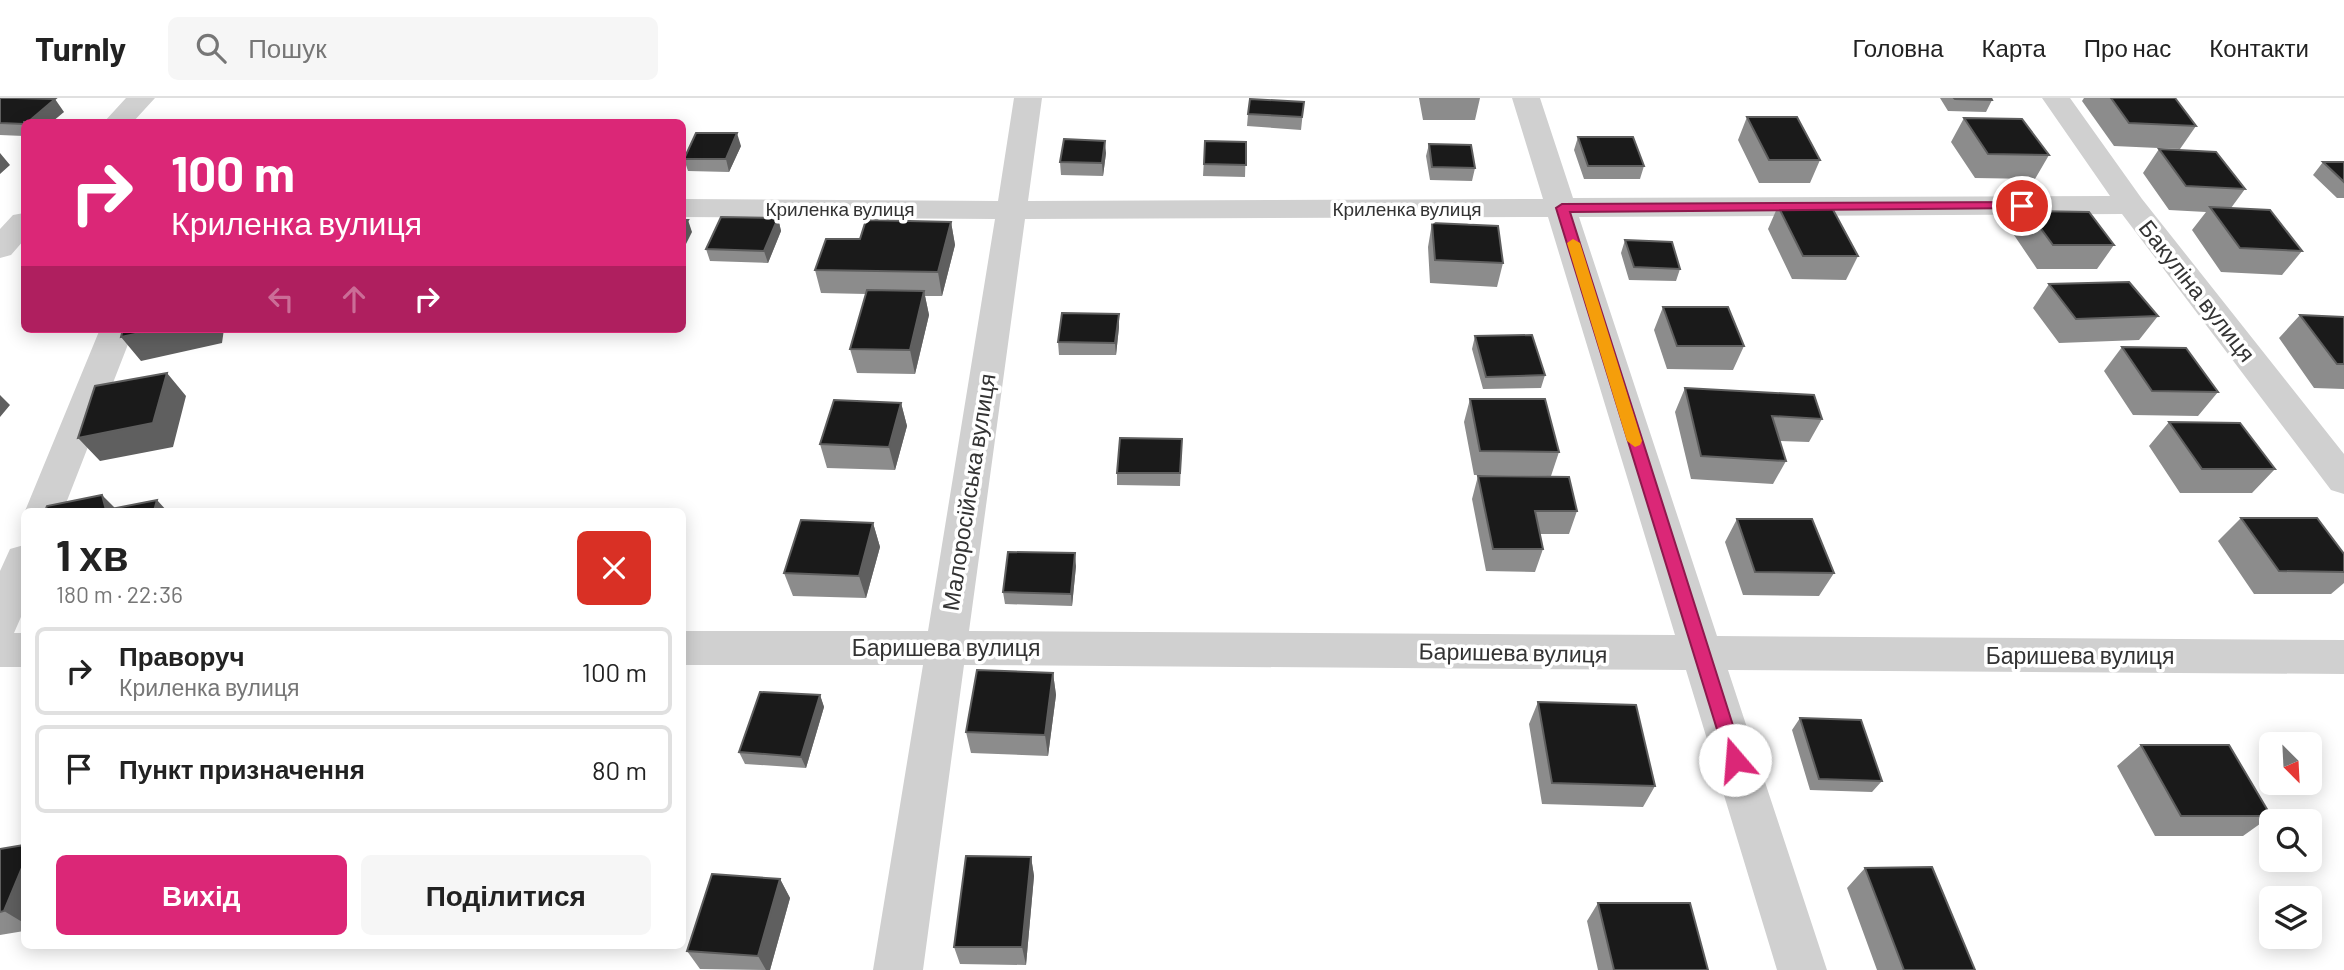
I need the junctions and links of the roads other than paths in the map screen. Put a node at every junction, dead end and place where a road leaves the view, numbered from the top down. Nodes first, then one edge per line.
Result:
1 (141, 98) edge
2 (1028, 98) edge
3 (1525, 98) edge
4 (2056, 98) edge
5 (121, 119) edge
6 (0, 203) edge
7 (21, 204) edge
8 (2131, 205) junction
9 (686, 208) edge
10 (1562, 208) junction
11 (1011, 210) junction
12 (21, 225) edge
13 (0, 248) edge
14 (115, 333) edge
15 (2344, 480) edge
16 (45, 508) edge
17 (21, 568) edge
18 (0, 621) edge
19 (945, 647) junction
20 (686, 648) edge
21 (0, 650) edge
22 (21, 650) edge
23 (1701, 655) junction
24 (2344, 657) edge
25 (898, 970) edge
26 (1802, 970) edge

1 - 5 street
2 - 11 street, Малоросійська вулиця
3 - 10 street
4 - 8 street, Бакуліна вулиця
6 - 7 street
8 - 10 street, Криленка вулиця
8 - 15 street, Бакуліна вулиця
9 - 11 street, Криленка вулиця
10 - 11 street, Криленка вулиця
10 - 23 street
11 - 19 street, Малоросійська вулиця
12 - 13 street
14 - 16 street
17 - 18 street
19 - 20 street, Баришева вулиця
19 - 23 street, Баришева вулиця
19 - 25 street, Малоросійська вулиця
21 - 22 street
23 - 24 street, Баришева вулиця
23 - 26 street

